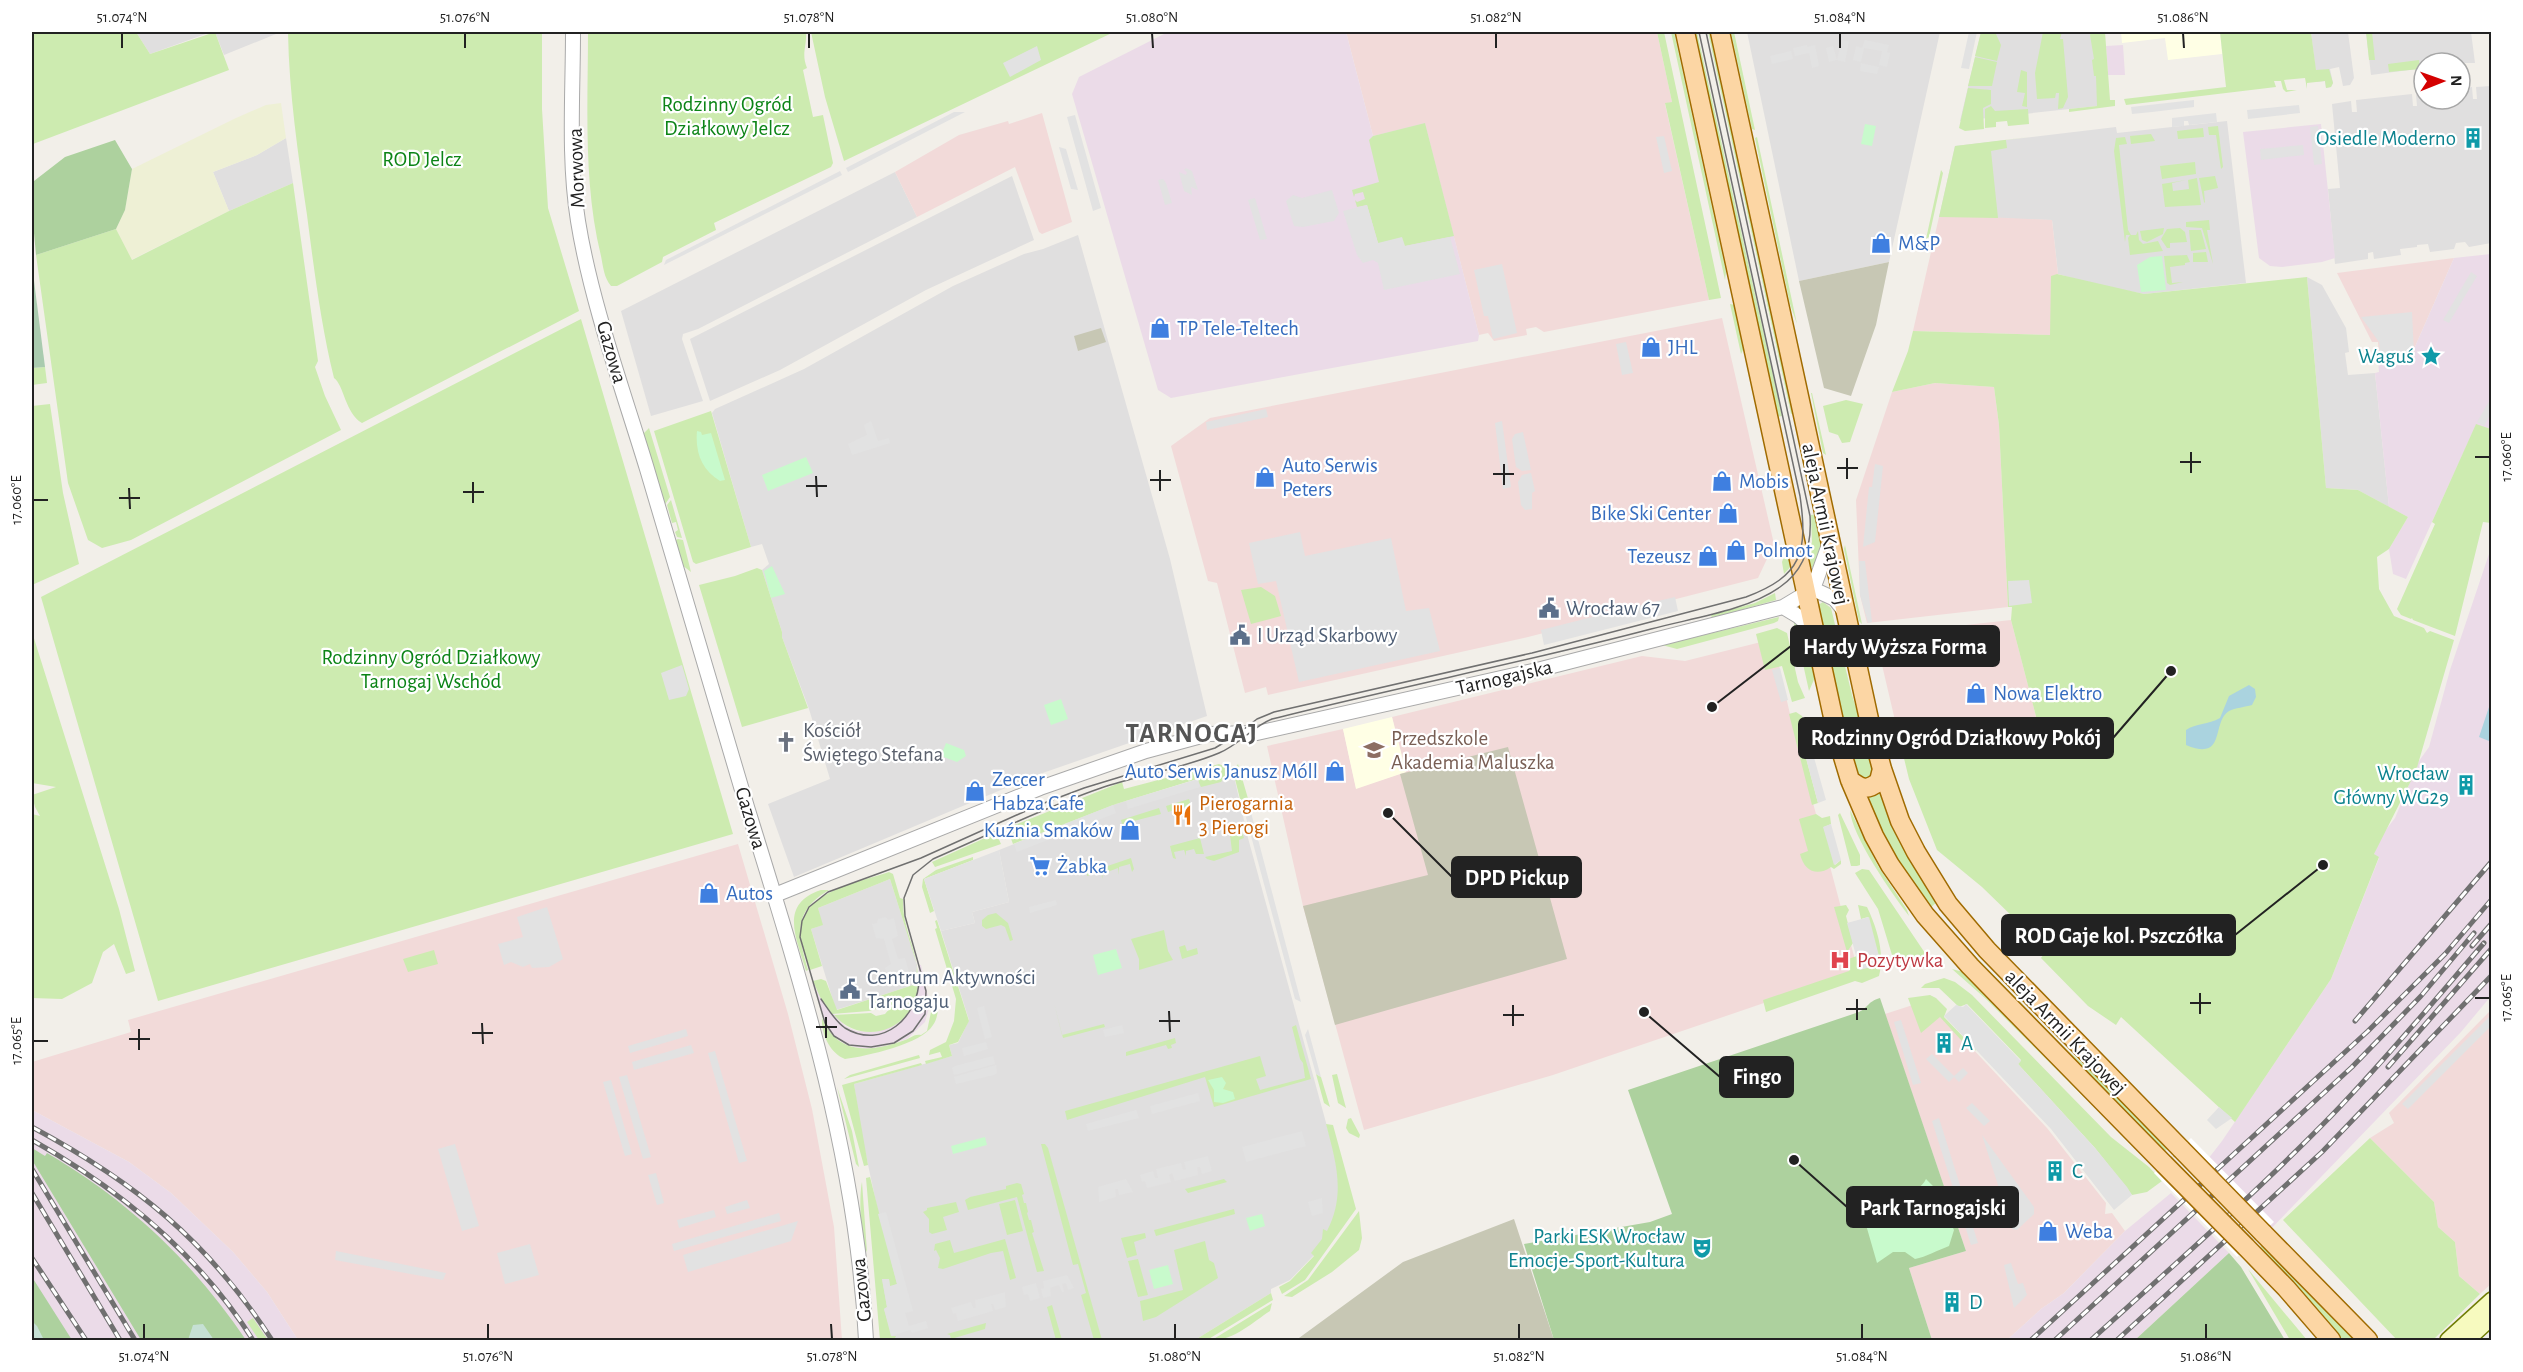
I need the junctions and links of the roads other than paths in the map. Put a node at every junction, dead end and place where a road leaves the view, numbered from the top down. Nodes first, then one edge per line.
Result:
1 (573, 32) edge
2 (1685, 32) edge
3 (1720, 32) edge
4 (598, 303) joint
5 (1830, 541) junction
6 (1809, 592) junction
7 (1783, 607) junction
8 (1845, 612) junction
9 (1813, 629) junction
10 (1882, 770) junction
11 (1850, 780) junction
12 (775, 895) junction
13 (1973, 934) junction
14 (1956, 951) junction
15 (2492, 1300) edge
16 (2492, 1317) edge
17 (866, 1341) edge
18 (2331, 1341) edge
19 (2368, 1341) edge
20 (2448, 1341) edge
21 (2467, 1341) edge

1 - 4 street, Morwowa
2 - 6 main road, aleja Armii Krajowej
3 - 5 main road, aleja Armii Krajowej
4 - 12 street, Gazowa
5 - 6 street
5 - 8 main road, aleja Armii Krajowej
6 - 7 street, Tarnogajska
6 - 8 street
6 - 9 main road, aleja Armii Krajowej
7 - 9 street
7 - 12 street, Tarnogajska
8 - 10 main road, aleja Armii Krajowej
9 - 11 main road, aleja Armii Krajowej
10 - 11 main road
10 - 13 main road, aleja Armii Krajowej
11 - 14 main road, aleja Armii Krajowej
12 - 17 street, Gazowa
13 - 14 main road
13 - 19 main road, aleja Armii Krajowej, bridge
14 - 18 main road, aleja Armii Krajowej, bridge
15 - 20 main road
16 - 21 main road

